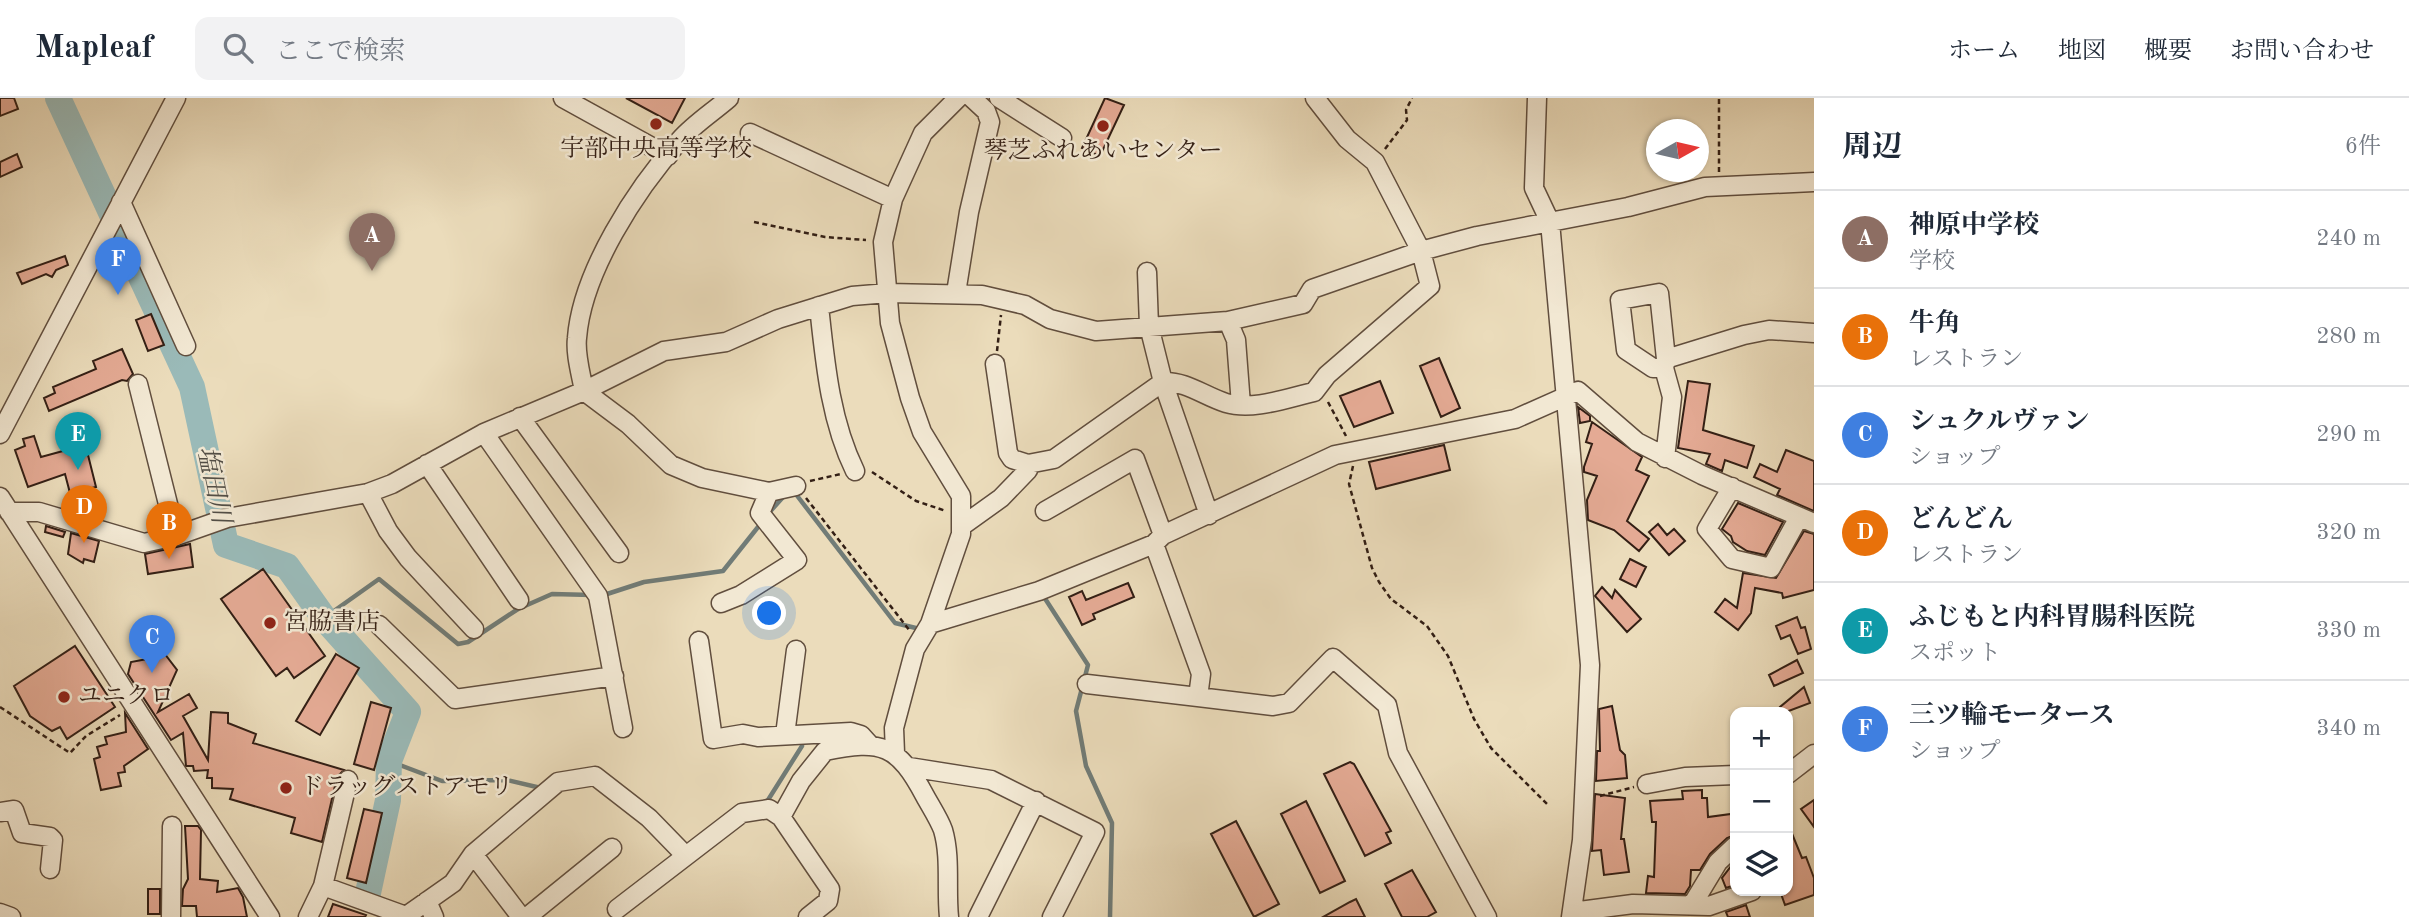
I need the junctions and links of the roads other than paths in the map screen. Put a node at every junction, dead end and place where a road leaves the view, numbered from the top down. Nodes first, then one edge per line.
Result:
1 (176, 98) edge
2 (563, 98) edge
3 (729, 98) edge
4 (958, 98) edge
5 (972, 98) edge
6 (999, 98) edge
7 (1315, 98) edge
8 (1537, 98) edge
9 (750, 133) dead end
10 (1062, 138) dead end
11 (668, 156) junction
12 (1814, 182) edge
13 (893, 200) junction
14 (117, 210) junction
15 (1550, 222) junction
16 (1421, 251) junction
17 (1147, 272) dead end
18 (888, 293) junction
19 (956, 293) junction
20 (819, 306) junction
21 (1228, 321) junction
22 (1149, 326) junction
23 (1814, 332) edge
24 (186, 346) dead end
25 (995, 364) road end
26 (1163, 382) junction
27 (138, 384) dead end
28 (584, 391) junction
29 (1566, 395) junction
30 (1241, 405) junction
31 (520, 417) junction
32 (484, 433) junction
33 (0, 434) edge
34 (1665, 458) junction
35 (427, 464) junction
36 (1028, 464) junction
37 (855, 471) road end
38 (796, 486) road end
39 (1732, 487) junction
40 (769, 492) junction
41 (368, 493) junction
42 (5, 505) edge
43 (1045, 511) dead end
44 (1209, 515) junction
45 (1807, 520) edge
46 (962, 522) junction
47 (176, 536) junction
48 (1159, 540) junction
49 (619, 553) dead end
50 (519, 600) dead end
51 (721, 603) dead end
52 (930, 624) junction
53 (379, 625) dead end
54 (474, 629) dead end
55 (699, 641) dead end
56 (796, 650) dead end
57 (614, 676) junction
58 (1087, 684) dead end
59 (1198, 697) junction
60 (623, 728) dead end
61 (785, 735) junction
62 (871, 746) junction
63 (895, 753) junction
64 (1814, 754) edge
65 (909, 767) junction
66 (1793, 770) edge
67 (1730, 775) edge
68 (348, 780) dead end
69 (1647, 784) road end
70 (1036, 801) junction
71 (0, 812) edge
72 (781, 817) junction
73 (172, 826) dead end
74 (612, 848) dead end
75 (1730, 851) edge
76 (473, 854) junction
77 (685, 855) junction
78 (50, 869) dead end
79 (323, 886) junction
80 (1739, 896) edge
81 (430, 909) edge
82 (617, 909) dead end
83 (1705, 909) edge
84 (0, 913) edge
85 (1572, 915) edge
86 (11, 917) edge
87 (171, 917) edge
88 (270, 917) edge
89 (308, 917) edge
90 (521, 917) edge
91 (527, 917) edge
92 (808, 917) edge
93 (949, 917) edge
94 (978, 917) edge
95 (1052, 917) edge
96 (1487, 917) edge

1 - 14 street
2 - 11 street
3 - 11 street
4 - 13 street
5 - 19 street
6 - 10 street
7 - 16 street
8 - 15 street
9 - 13 street
11 - 28 street
12 - 15 street
13 - 18 street
14 - 24 street
14 - 33 street
15 - 16 street
15 - 29 street
16 - 21 street
16 - 30 street
17 - 22 street
18 - 19 street
18 - 20 street
18 - 46 street
19 - 22 street
20 - 28 street
20 - 37 street
21 - 22 street
21 - 30 street
22 - 26 street
23 - 34 street
25 - 36 street
26 - 30 street
26 - 36 street
26 - 44 street
27 - 47 street
28 - 31 street
28 - 40 street
29 - 34 street
29 - 44 street
29 - 85 street
31 - 32 street
31 - 49 street
32 - 35 street
32 - 57 street
34 - 39 street
35 - 41 street
35 - 50 street
36 - 46 street
38 - 40 street
39 - 45 street
39 - 45 street
40 - 51 street
41 - 47 street
41 - 54 street
42 - 47 street
42 - 88 street
43 - 48 street
44 - 48 street
46 - 52 street
48 - 52 street
48 - 59 street
52 - 63 street
53 - 57 street
55 - 61 street
56 - 61 street
57 - 60 street
58 - 59 street
59 - 96 street
61 - 62 street
62 - 63 street
62 - 72 street
63 - 65 street
64 - 66 street
65 - 70 street
65 - 93 street
67 - 69 street
68 - 79 street
70 - 94 street
70 - 95 street
71 - 78 street
72 - 77 street
72 - 92 street
73 - 87 street
74 - 91 street
75 - 83 street
76 - 77 street
76 - 81 street
76 - 90 street
77 - 82 street
79 - 81 street
79 - 89 street
80 - 83 street
83 - 85 street
84 - 86 street

